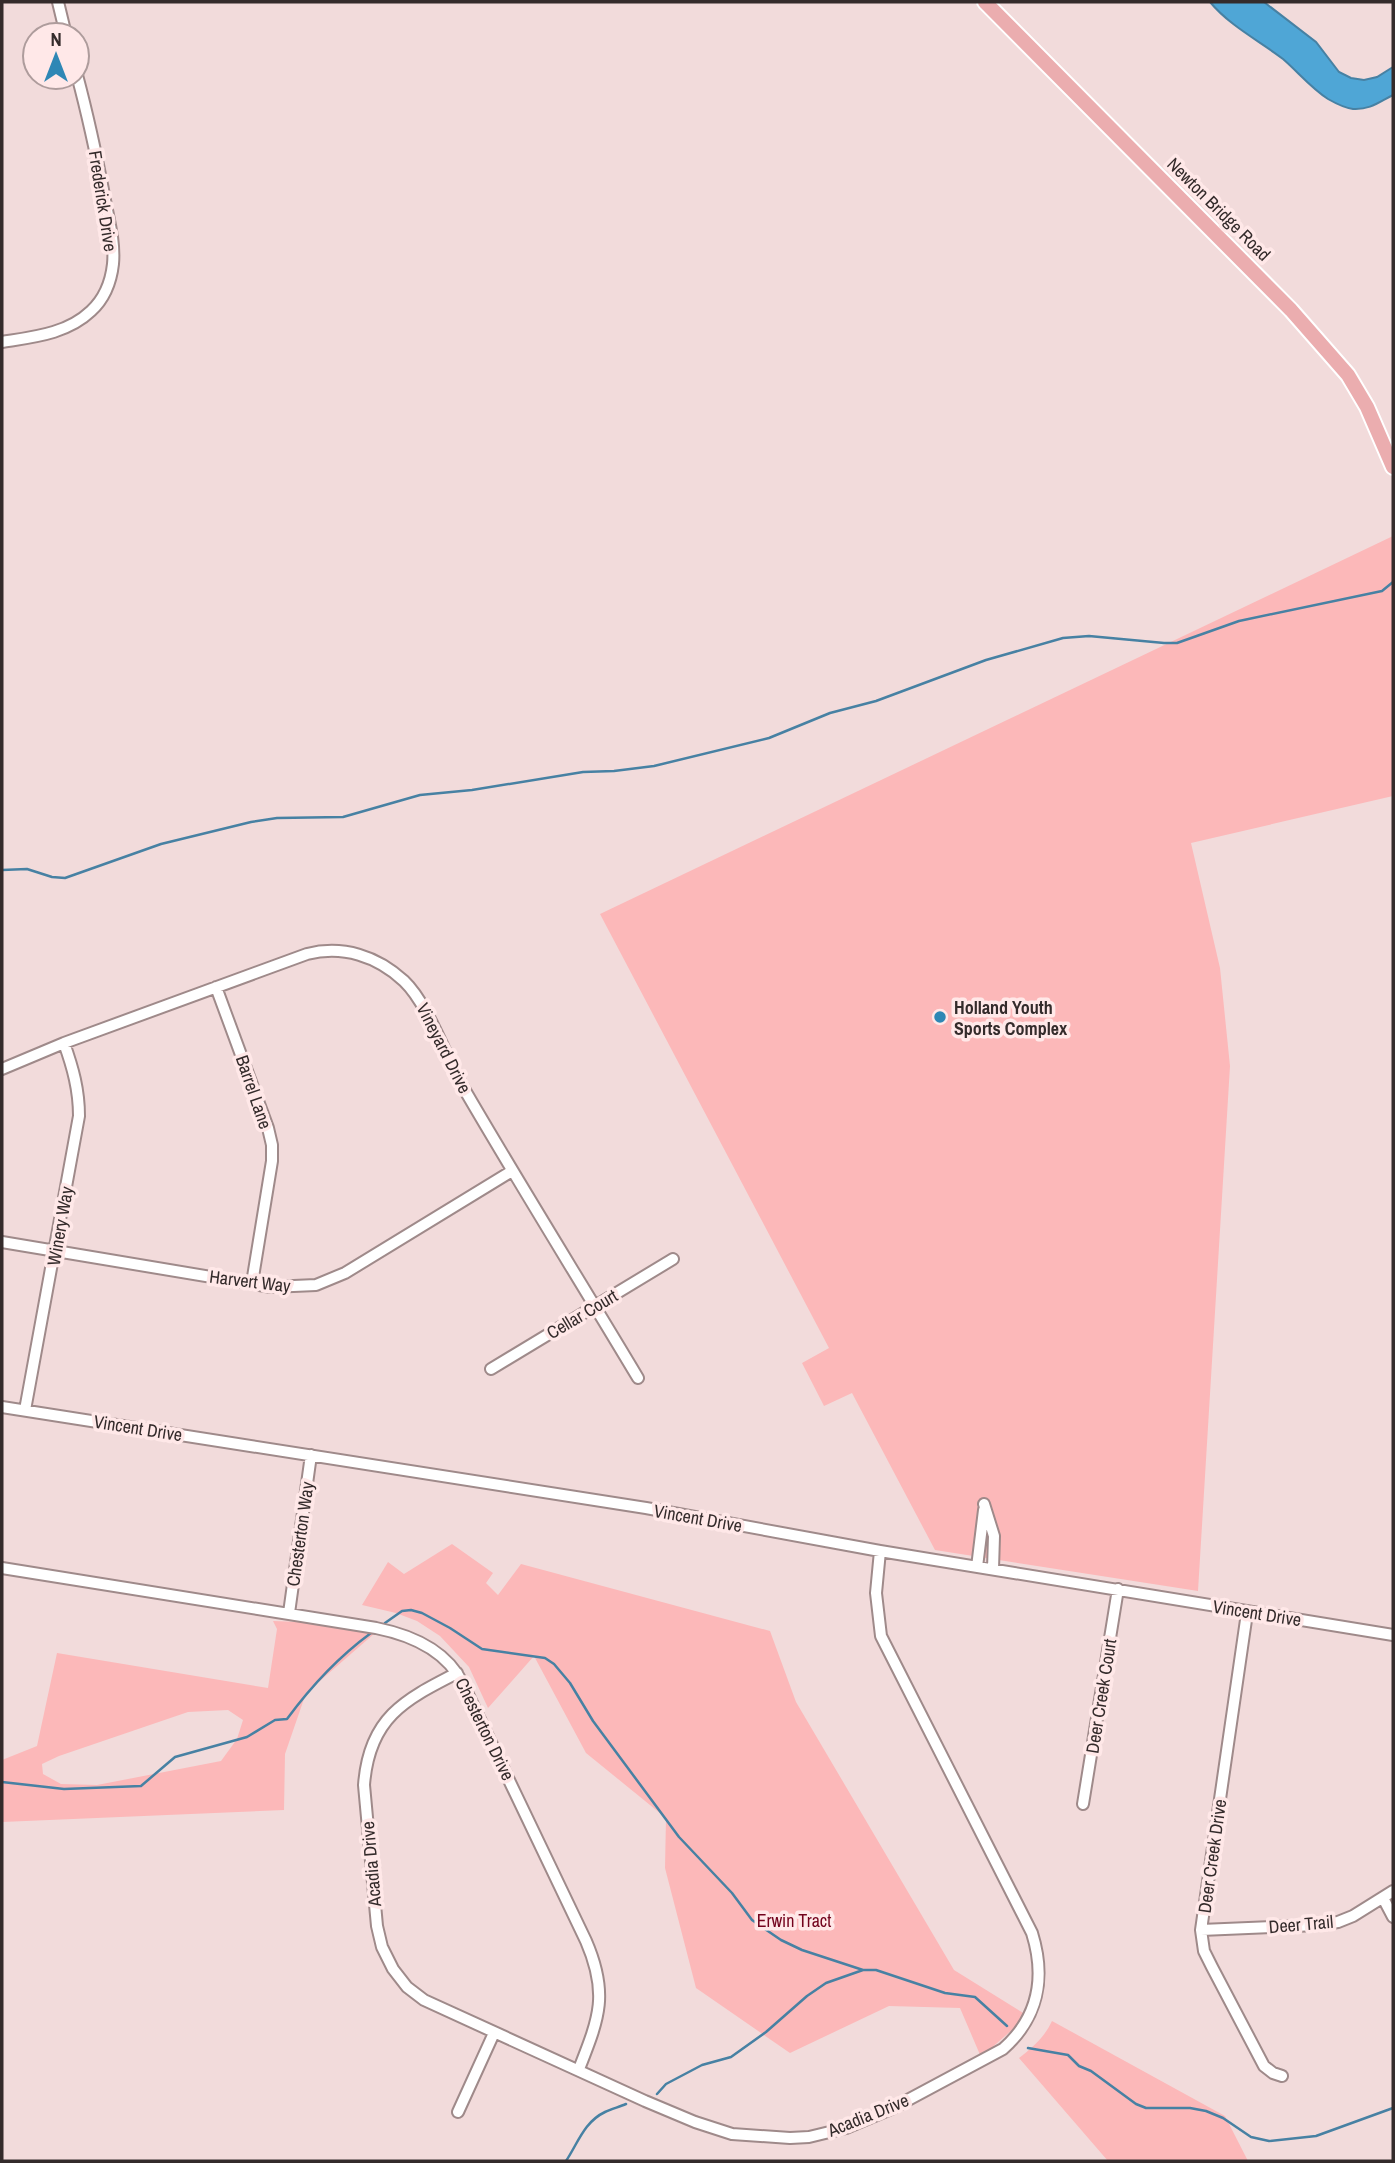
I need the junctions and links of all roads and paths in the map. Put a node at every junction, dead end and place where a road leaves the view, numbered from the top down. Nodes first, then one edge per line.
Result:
1 (58, 2) edge
2 (985, 2) edge
3 (63, 21) edge
4 (81, 91) edge
5 (2, 342) edge
6 (1393, 467) edge
7 (216, 987) junction
8 (64, 1043) junction
9 (2, 1069) edge
10 (512, 1171) junction
11 (2, 1242) edge
12 (55, 1251) junction
13 (673, 1259) dead end
14 (252, 1283) junction
15 (595, 1307) junction
16 (491, 1369) dead end
17 (638, 1378) dead end
18 (2, 1407) edge
19 (24, 1410) junction
20 (311, 1455) junction
21 (880, 1551) junction
22 (976, 1567) junction
23 (2, 1568) edge
24 (993, 1569) junction
25 (1118, 1589) junction
26 (289, 1613) junction
27 (1247, 1613) junction
28 (1393, 1635) edge
29 (457, 1672) junction
30 (1083, 1804) dead end
31 (1388, 1895) edge
32 (1393, 1917) edge
33 (1201, 1930) junction
34 (494, 2033) junction
35 (579, 2069) junction
36 (1282, 2076) dead end
37 (458, 2112) dead end

1 - 3 street
2 - 6 main road, Newton Bridge Road
4 - 5 street, Frederick Drive
7 - 8 street, Vineyard Drive
7 - 10 street, Vineyard Drive
7 - 14 street, Barrel Lane
8 - 9 street, Vineyard Drive
8 - 12 street, Winery Way
10 - 14 street, Harvert Way
10 - 15 street, Vineyard Drive
11 - 12 street, Harvert Way
12 - 14 street, Harvert Way
12 - 19 street, Winery Way
13 - 15 street, Cellar Court
15 - 16 street, Cellar Court
15 - 17 street, Vineyard Drive
18 - 19 street, Vincent Drive
19 - 20 street, Vincent Drive
20 - 21 street, Vincent Drive
20 - 26 street, Chesterton Way
21 - 22 street, Vincent Drive
21 - 35 street, Acadia Drive
22 - 24 street, Vincent Drive
22 - 24 street
23 - 26 street, Chesterton Drive
24 - 25 street, Vincent Drive
25 - 27 street, Vincent Drive
25 - 30 street, Deer Creek Court
26 - 29 street, Chesterton Drive
27 - 28 street, Vincent Drive
27 - 33 street, Deer Creek Drive
29 - 34 street, Acadia Drive
29 - 35 street, Chesterton Drive
31 - 32 street
31 - 33 street, Deer Trail
33 - 36 street, Deer Creek Drive
34 - 35 street, Acadia Drive
34 - 37 street

